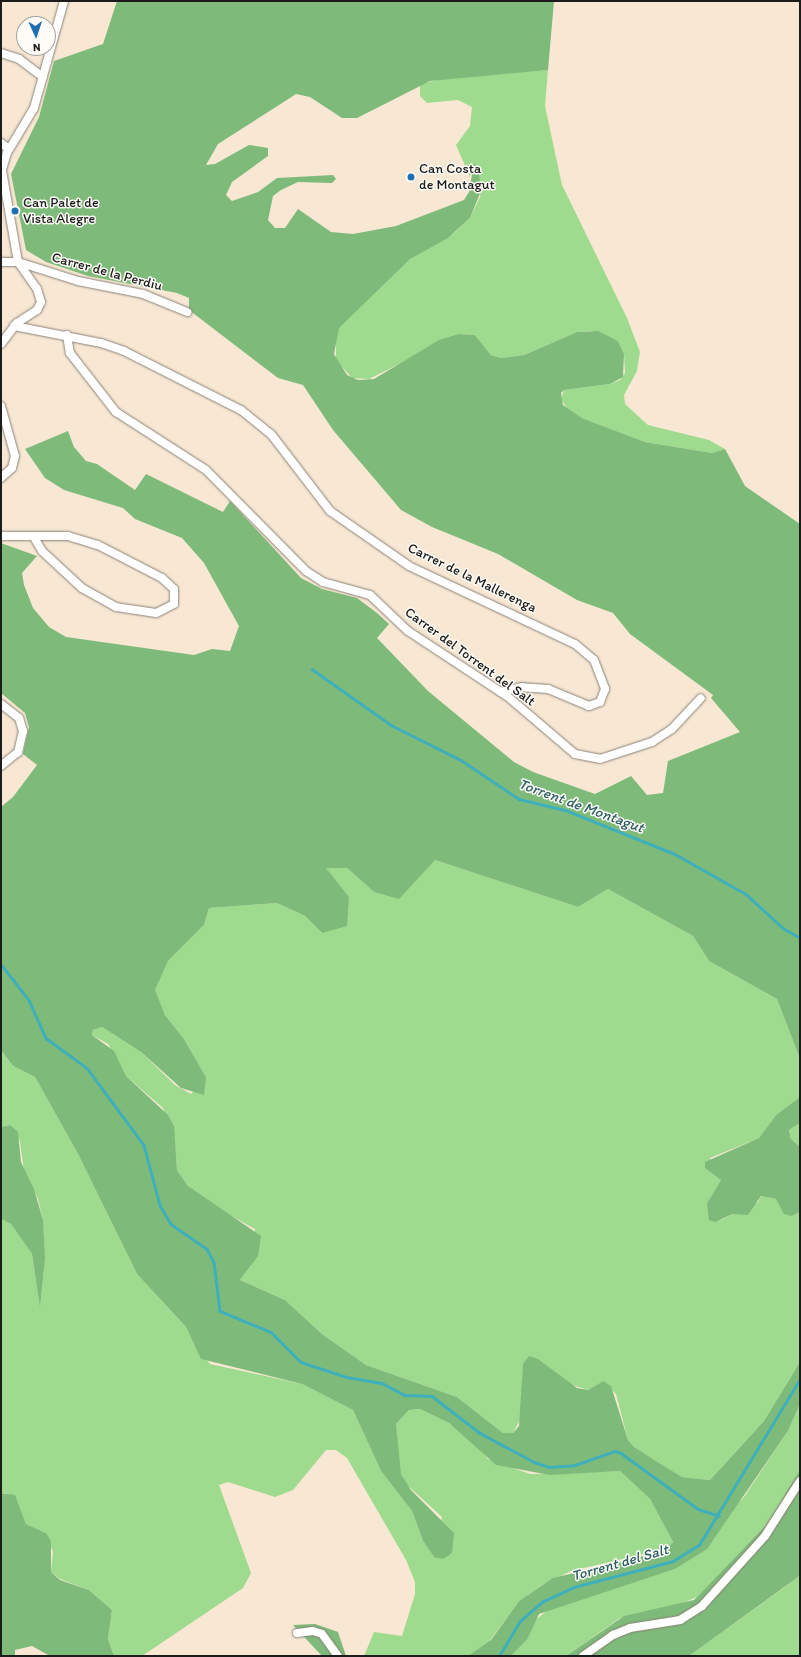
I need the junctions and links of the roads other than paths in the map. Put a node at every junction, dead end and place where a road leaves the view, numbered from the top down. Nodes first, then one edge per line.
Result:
1 (64, 1) edge
2 (1, 53) edge
3 (43, 77) junction
4 (1, 143) edge
5 (9, 149) junction
6 (1, 262) edge
7 (18, 262) junction
8 (187, 312) dead end
9 (14, 326) junction
10 (67, 335) junction
11 (1, 344) edge
12 (1, 406) edge
13 (1, 478) edge
14 (1, 536) edge
15 (34, 537) junction
16 (501, 692) junction
17 (701, 698) dead end
18 (1, 704) edge
19 (1, 766) edge
20 (800, 1481) edge
21 (297, 1633) dead end
22 (338, 1656) edge
23 (583, 1656) edge

1 - 3 street
2 - 3 street
3 - 5 street
4 - 5 street
5 - 7 street
6 - 7 street, Carrer de la Perdiu
7 - 8 street, Carrer de la Perdiu
7 - 9 street
9 - 10 street, Carrer de la Mallerenga
9 - 11 street
10 - 16 street, Carrer del Torrent del Salt
10 - 16 street, Carrer de la Mallerenga
12 - 13 street
14 - 15 street
15 - 15 street
16 - 17 street, Carrer del Torrent del Salt
18 - 19 street
20 - 23 street
21 - 22 street

